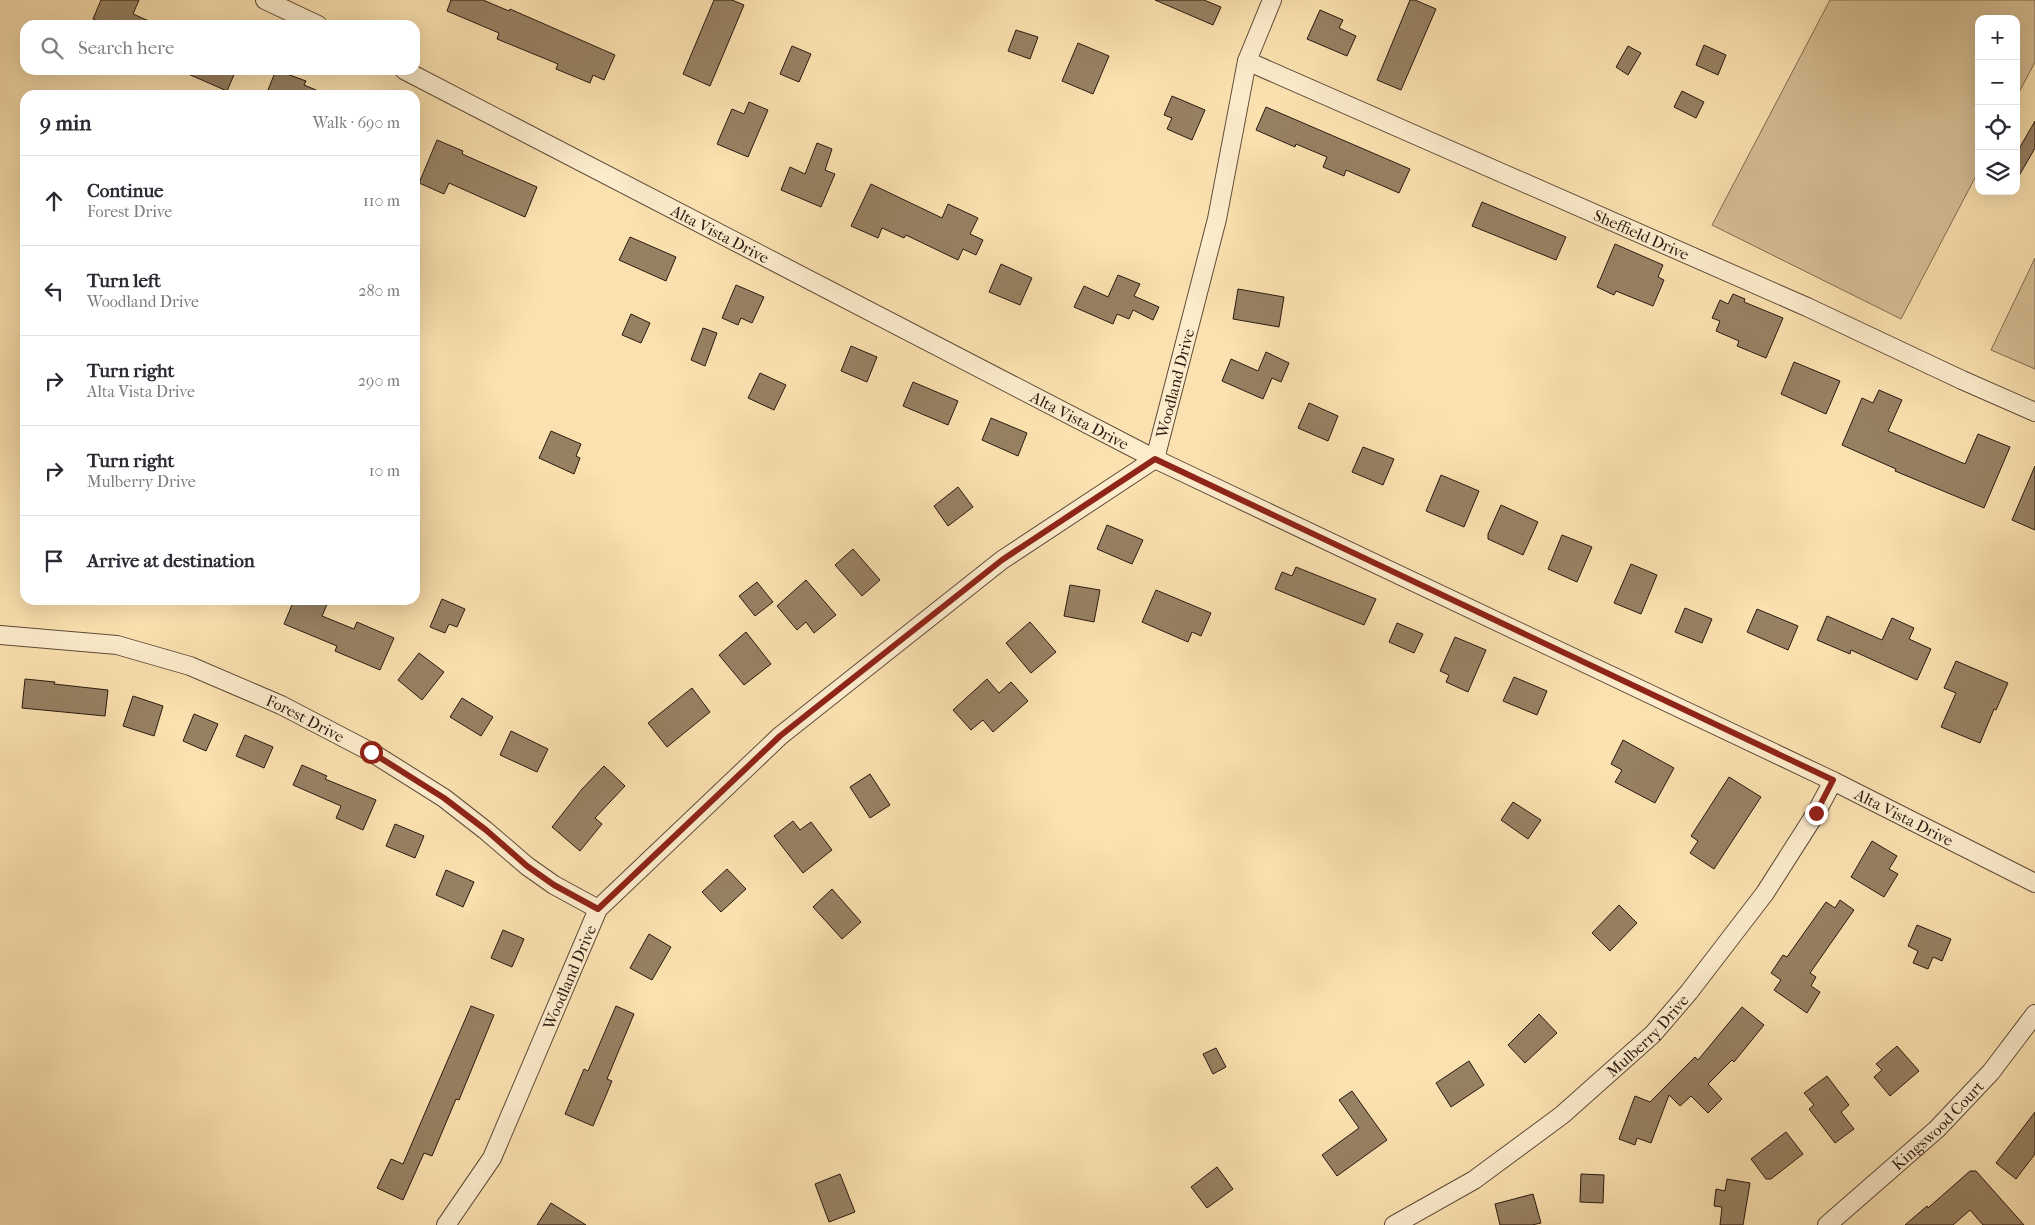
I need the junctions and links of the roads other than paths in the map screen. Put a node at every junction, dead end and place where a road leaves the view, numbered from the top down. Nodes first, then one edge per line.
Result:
1 (265, 0) edge
2 (1272, 0) edge
3 (307, 20) edge
4 (1248, 61) junction
5 (414, 75) edge
6 (2035, 412) edge
7 (1155, 459) junction
8 (0, 635) edge
9 (1833, 780) junction
10 (2035, 883) edge
11 (598, 909) junction
12 (2035, 1014) edge
13 (446, 1225) edge
14 (1394, 1225) edge
15 (1827, 1225) edge

1 - 3 street
2 - 4 street, Woodland Drive
4 - 6 street, Sheffield Drive
4 - 7 street, Woodland Drive
5 - 7 street, Alta Vista Drive
7 - 9 street, Alta Vista Drive
7 - 11 street, Woodland Drive
8 - 11 street, Forest Drive
9 - 10 street, Alta Vista Drive
9 - 14 street, Mulberry Drive
11 - 13 street, Woodland Drive
12 - 15 street, Kingswood Court

